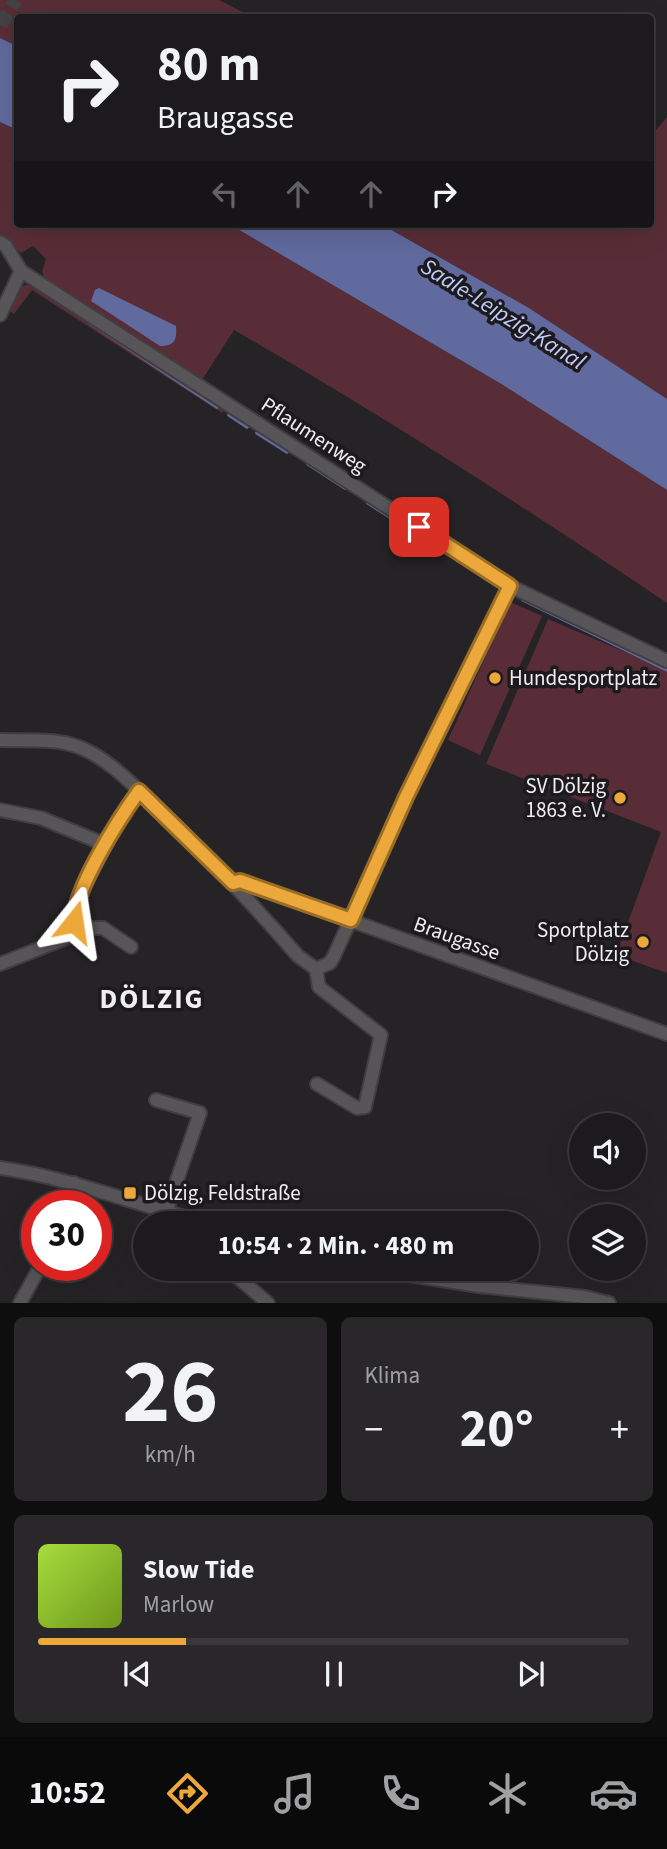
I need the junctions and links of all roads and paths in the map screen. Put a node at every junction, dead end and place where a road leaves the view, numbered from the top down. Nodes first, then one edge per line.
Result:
1 (0, 243) edge
2 (21, 271) junction
3 (0, 315) edge
4 (510, 586) junction
5 (667, 661) edge
6 (0, 740) edge
7 (139, 791) junction
8 (0, 810) edge
9 (104, 844) junction
10 (233, 883) junction
11 (351, 920) junction
12 (76, 934) junction
13 (131, 947) dead end
14 (0, 964) edge
15 (316, 969) junction
16 (667, 1034) edge
17 (317, 1084) dead end
18 (156, 1100) dead end
19 (0, 1168) edge
20 (74, 1183) junction
21 (72, 1190) edge
22 (163, 1211) edge
23 (166, 1211) edge
24 (32, 1281) edge
25 (242, 1281) edge
26 (447, 1281) edge
27 (20, 1303) edge
28 (268, 1303) edge
29 (609, 1303) edge

1 - 2 street
2 - 3 street
2 - 4 street, Pflaumenweg
4 - 5 street, Pflaumenweg
4 - 11 street
6 - 7 street
7 - 9 street
7 - 10 street
8 - 9 street
9 - 12 street
10 - 11 street, Braugasse
10 - 15 street
11 - 15 street
11 - 16 street, Braugasse
12 - 13 street
12 - 14 street
15 - 17 street
18 - 23 street
19 - 20 street
20 - 21 street
20 - 22 street
24 - 27 street
25 - 28 street
26 - 29 street

